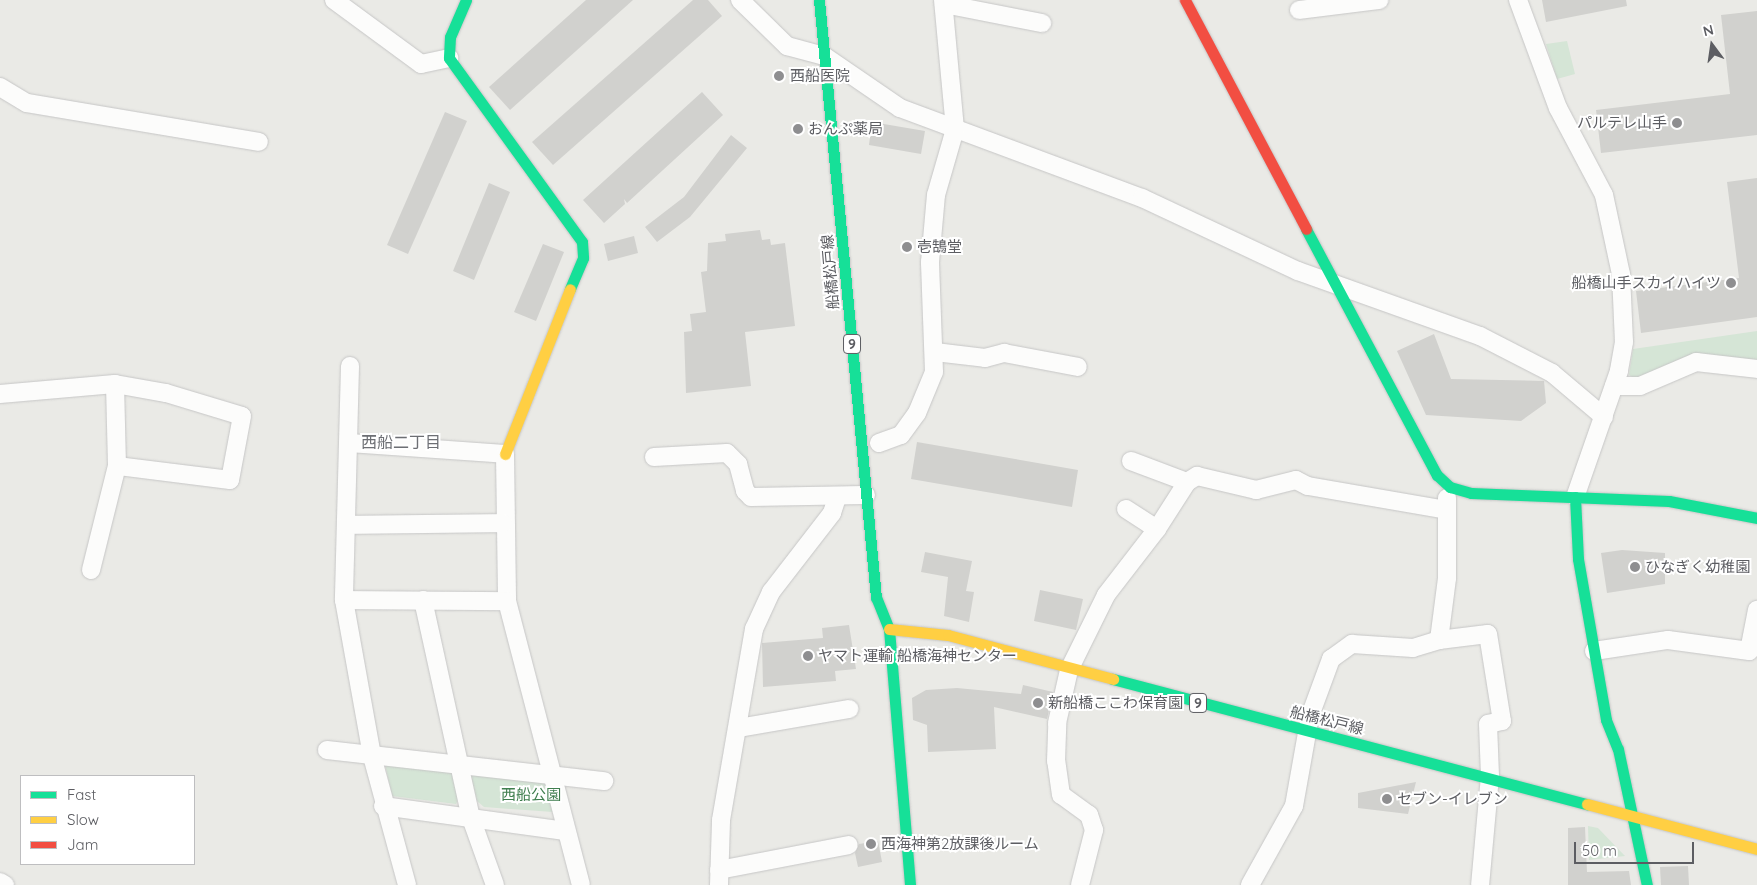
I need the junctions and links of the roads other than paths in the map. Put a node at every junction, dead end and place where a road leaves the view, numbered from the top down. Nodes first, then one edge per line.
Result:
1 (334, 0) edge
2 (466, 0) edge
3 (740, 0) edge
4 (819, 0) edge
5 (1185, 0) edge
6 (1379, 0) edge
7 (1518, 0) edge
8 (944, 2) edge
9 (1299, 10) dead end
10 (1042, 23) dead end
11 (840, 47) dead end
12 (824, 56) junction
13 (449, 58) junction
14 (841, 66) junction
15 (843, 86) dead end
16 (0, 87) edge
17 (955, 129) junction
18 (259, 142) dead end
19 (1334, 283) junction
20 (936, 352) junction
21 (350, 366) dead end
22 (1078, 367) dead end
23 (1757, 369) edge
24 (115, 384) junction
25 (1614, 386) junction
26 (0, 394) edge
27 (1604, 417) junction
28 (877, 424) dead end
29 (349, 443) junction
30 (879, 448) joint
31 (505, 454) junction
32 (654, 457) dead end
33 (1131, 461) dead end
34 (117, 466) junction
35 (1187, 482) junction
36 (1450, 487) junction
37 (866, 494) junction
38 (1575, 497) junction
39 (837, 498) junction
40 (1126, 509) dead end
41 (1447, 510) junction
42 (1757, 518) edge
43 (503, 523) junction
44 (347, 525) junction
45 (1157, 530) junction
46 (91, 570) dead end
47 (344, 600) junction
48 (423, 600) junction
49 (507, 601) junction
50 (893, 604) dead end
51 (1757, 610) edge
52 (889, 629) junction
53 (1439, 640) junction
54 (1594, 651) junction
55 (1069, 670) junction
56 (849, 708) dead end
57 (738, 728) junction
58 (1308, 730) junction
59 (327, 750) dead end
60 (372, 756) junction
61 (459, 766) junction
62 (550, 775) junction
63 (1490, 776) junction
64 (604, 781) dead end
65 (383, 806) junction
66 (471, 818) junction
67 (1635, 818) junction
68 (564, 831) junction
69 (849, 845) dead end
70 (1757, 849) edge
71 (719, 878) edge
72 (0, 882) edge
73 (5, 885) edge
74 (407, 885) edge
75 (495, 885) edge
76 (581, 885) edge
77 (910, 885) edge
78 (1080, 885) edge
79 (1250, 885) edge
80 (1480, 885) edge
81 (1647, 885) edge

1 - 13 street
2 - 13 street
3 - 12 street
4 - 12 street, 船橋松戸線 / 9
5 - 19 street
6 - 9 street
7 - 25 street
8 - 10 street
8 - 17 street
11 - 14 street
12 - 14 street
12 - 37 street, 船橋松戸線 / 9
13 - 31 street
14 - 15 street
14 - 17 street
16 - 18 street
17 - 19 street
17 - 20 street
19 - 27 street
19 - 36 street
20 - 22 street
20 - 30 street
21 - 29 street
23 - 25 street
24 - 26 street
24 - 34 street
24 - 34 street
25 - 27 street
27 - 38 street
28 - 30 street
29 - 31 street
29 - 44 street
31 - 43 street
32 - 39 street
33 - 35 street
34 - 46 street
35 - 41 street
35 - 45 street
36 - 38 street
36 - 41 street
37 - 39 street
37 - 52 street, 船橋松戸線 / 9
38 - 42 street
38 - 54 street
39 - 57 street
40 - 45 street
41 - 53 street
43 - 44 street
43 - 49 street
44 - 47 street
45 - 55 street
47 - 48 street
47 - 60 street
48 - 49 street
48 - 61 street
49 - 62 street
50 - 52 street
51 - 54 street
52 - 55 street, 船橋松戸線 / 9
52 - 77 street
53 - 58 street
53 - 63 street
54 - 67 street
55 - 58 street, 船橋松戸線 / 9
55 - 78 street
56 - 57 street
57 - 71 street
58 - 63 street, 船橋松戸線 / 9
58 - 79 street
59 - 60 street
60 - 61 street
60 - 65 street
61 - 62 street
61 - 66 street
62 - 64 street
62 - 68 street
63 - 67 street, 船橋松戸線 / 9
63 - 80 street
65 - 66 street
65 - 74 street
66 - 68 street
66 - 75 street
67 - 70 street, 船橋松戸線 / 9
67 - 81 street
68 - 76 street
69 - 71 street
72 - 73 street

